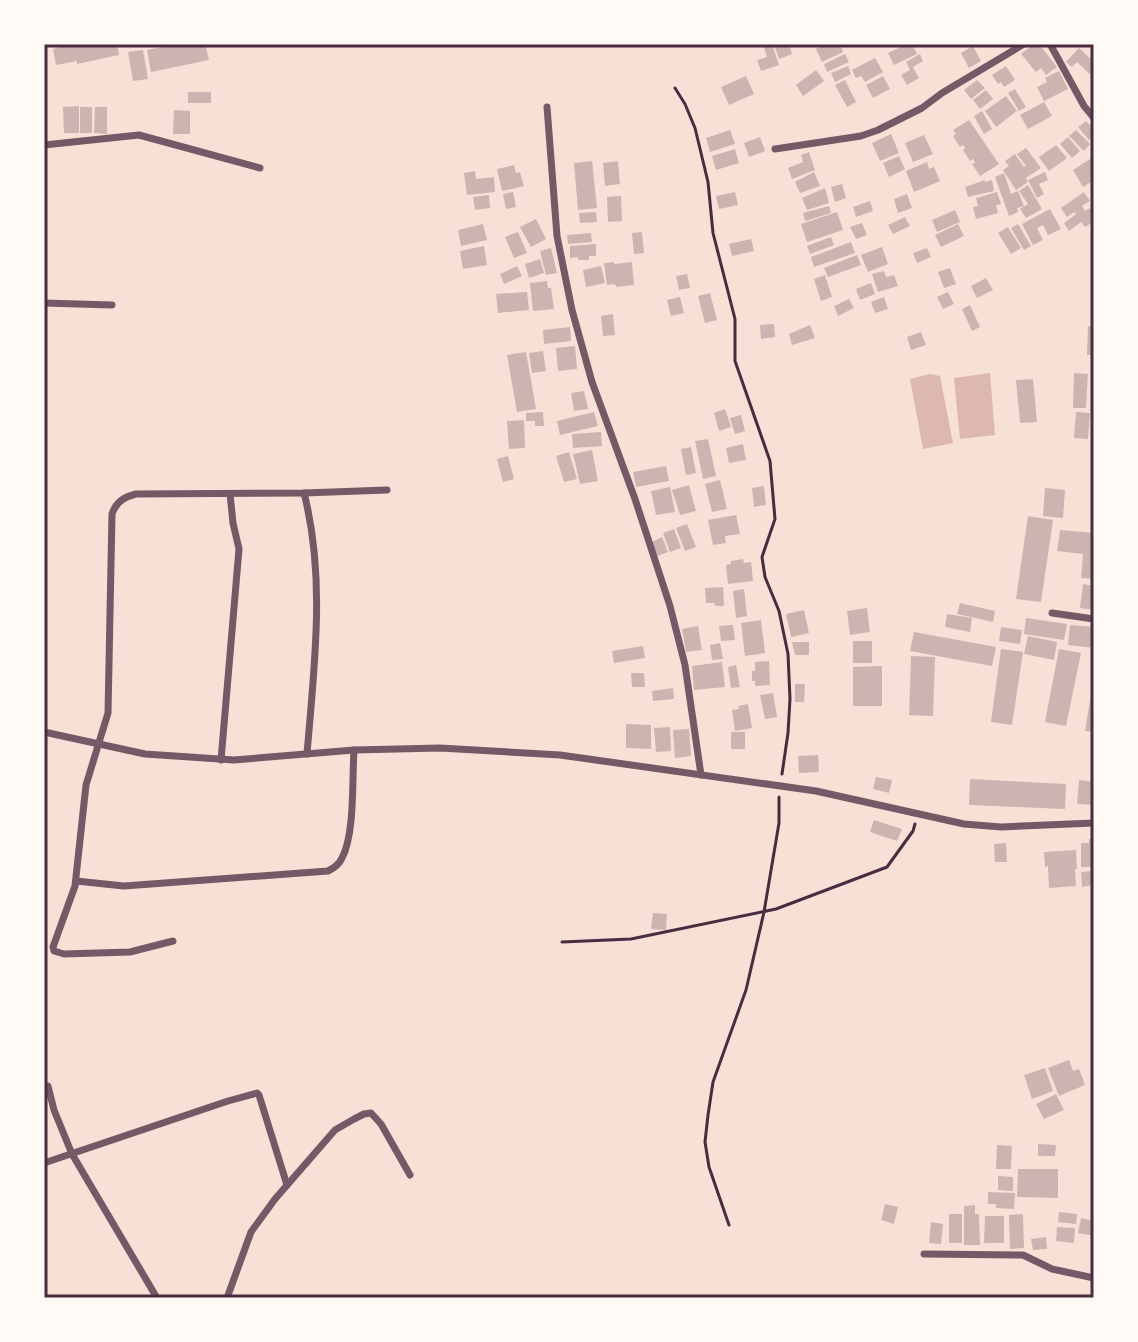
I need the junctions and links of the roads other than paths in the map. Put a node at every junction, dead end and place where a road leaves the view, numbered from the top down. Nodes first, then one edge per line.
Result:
1 (1024, 44) edge
2 (1050, 44) edge
3 (547, 107) dead end
4 (1094, 118) edge
5 (44, 145) edge
6 (775, 149) dead end
7 (260, 168) dead end
8 (44, 303) edge
9 (112, 305) dead end
10 (387, 490) dead end
11 (304, 493) junction
12 (230, 494) junction
13 (1052, 613) dead end
14 (1094, 619) edge
15 (44, 732) edge
16 (98, 744) junction
17 (354, 750) junction
18 (307, 754) junction
19 (221, 760) junction
20 (701, 775) junction
21 (1094, 823) edge
22 (76, 881) junction
23 (173, 941) dead end
24 (48, 1086) dead end
25 (72, 1154) junction
26 (44, 1163) edge
27 (410, 1175) dead end
28 (287, 1185) junction
29 (924, 1254) dead end
30 (1094, 1278) edge
31 (157, 1298) edge
32 (227, 1298) edge

1 - 6 street
2 - 4 street
3 - 20 street
5 - 7 street
8 - 9 street
10 - 11 street
11 - 12 street
11 - 18 street
12 - 16 street
12 - 19 street
13 - 14 street
15 - 16 street
16 - 19 street
16 - 22 street
17 - 18 street
17 - 20 street
17 - 22 street
18 - 19 street
20 - 21 street
22 - 23 street
24 - 25 street
25 - 26 street
25 - 28 street
25 - 31 street
27 - 28 street
28 - 32 street
29 - 30 street

